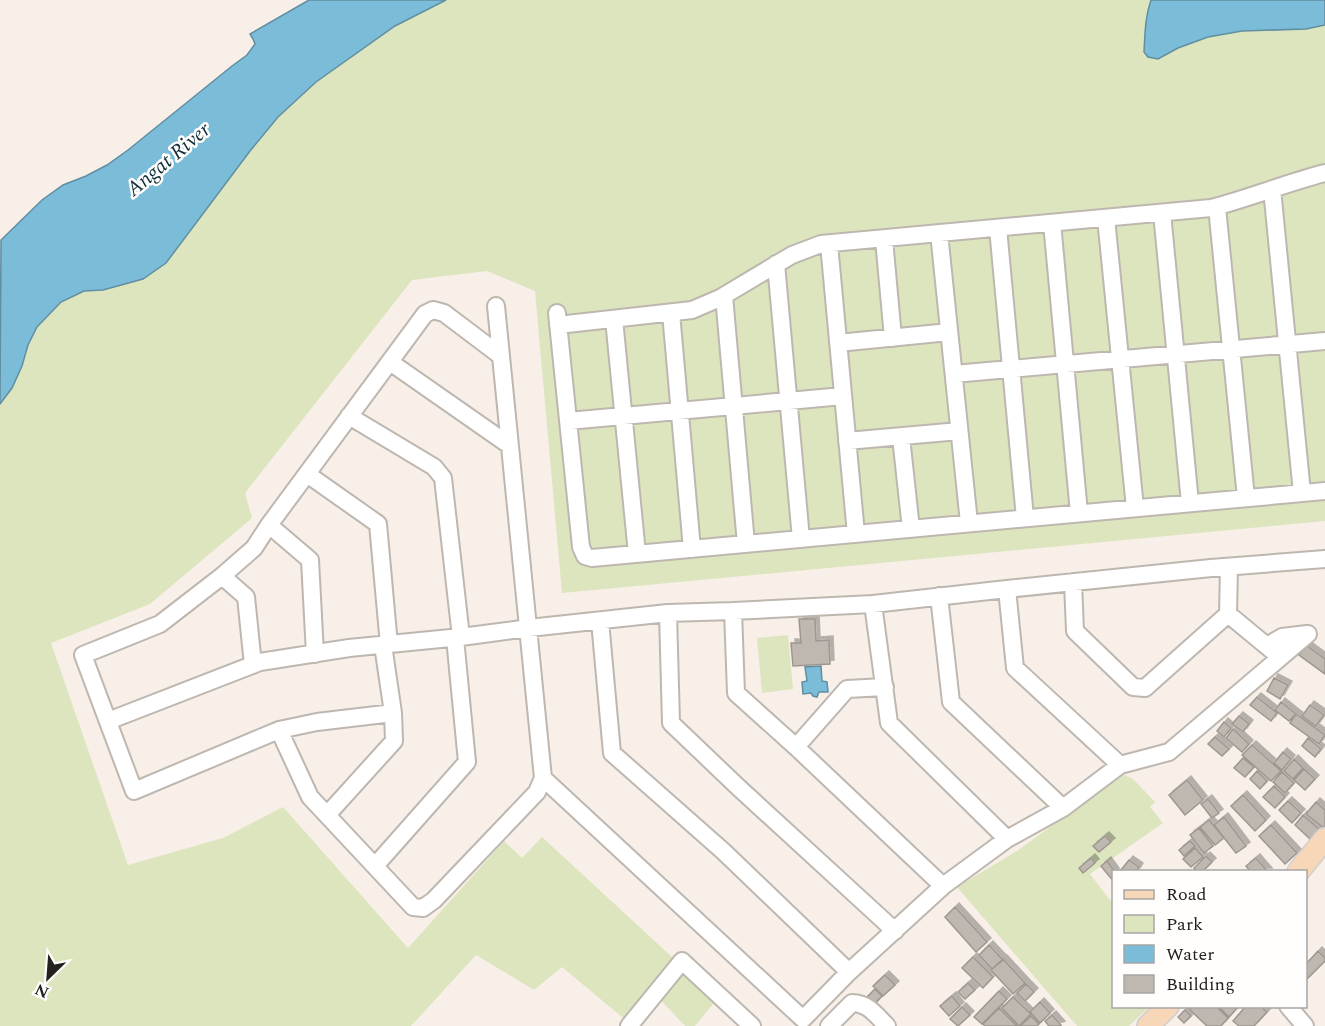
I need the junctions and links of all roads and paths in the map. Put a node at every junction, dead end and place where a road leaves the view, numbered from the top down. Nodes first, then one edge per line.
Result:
1 (1325, 173) edge
2 (1272, 189) junction
3 (1217, 207) junction
4 (1162, 213) junction
5 (1106, 218) junction
6 (1053, 223) junction
7 (998, 228) junction
8 (939, 233) junction
9 (884, 238) junction
10 (829, 244) junction
11 (776, 264) junction
12 (724, 296) junction
13 (496, 306) dead end
14 (671, 313) junction
15 (614, 320) junction
16 (949, 332) junction
17 (893, 338) junction
18 (1325, 341) edge
19 (838, 343) junction
20 (1287, 344) junction
21 (1231, 349) junction
22 (1176, 354) junction
23 (501, 356) junction
24 (1120, 359) junction
25 (390, 362) junction
26 (1066, 364) junction
27 (1011, 369) junction
28 (954, 374) junction
29 (843, 396) junction
30 (789, 401) junction
31 (734, 406) junction
32 (680, 411) junction
33 (349, 416) junction
34 (624, 416) junction
35 (568, 421) junction
36 (959, 431) junction
37 (901, 437) junction
38 (847, 441) junction
39 (509, 445) junction
40 (307, 474) junction
41 (1325, 490) edge
42 (1302, 493) junction
43 (1246, 498) junction
44 (1190, 503) junction
45 (1135, 508) junction
46 (1080, 513) junction
47 (1025, 518) junction
48 (969, 523) junction
49 (269, 525) junction
50 (911, 529) junction
51 (856, 534) junction
52 (801, 539) junction
53 (746, 544) junction
54 (692, 549) junction
55 (637, 554) junction
56 (1325, 559) edge
57 (1228, 567) junction
58 (222, 576) junction
59 (1073, 582) junction
60 (1007, 589) junction
61 (939, 596) junction
62 (873, 604) junction
63 (733, 611) junction
64 (668, 613) junction
65 (1228, 614) junction
66 (600, 621) junction
67 (529, 628) junction
68 (458, 637) junction
69 (386, 645) junction
70 (315, 654) junction
71 (253, 665) junction
72 (885, 687) junction
73 (393, 713) junction
74 (108, 721) junction
75 (279, 730) junction
76 (796, 747) junction
77 (1120, 765) junction
78 (543, 778) junction
79 (1063, 808) junction
80 (327, 815) junction
81 (1007, 839) junction
82 (1325, 839) edge
83 (375, 866) junction
84 (1300, 870) edge
85 (943, 886) junction
86 (895, 931) junction
87 (849, 972) junction
88 (1166, 1008) edge
89 (1289, 1008) edge
90 (629, 1026) edge
91 (752, 1026) edge
92 (829, 1026) edge
93 (887, 1026) edge
94 (1148, 1026) edge
95 (1305, 1026) edge

1 - 2 street
2 - 3 street
2 - 20 street
3 - 4 street
3 - 21 street
4 - 5 street
4 - 22 street
5 - 6 street
5 - 24 street
6 - 7 street
6 - 26 street
7 - 8 street
7 - 27 street
8 - 9 street
8 - 16 street
9 - 10 street
9 - 17 street
10 - 11 street
10 - 19 street
11 - 12 street
11 - 30 street
12 - 14 street
12 - 31 street
13 - 23 street
14 - 15 street
14 - 32 street
15 - 34 street
15 - 35 street
16 - 17 street
16 - 28 street
17 - 19 street
18 - 20 street
19 - 29 street
20 - 21 street
20 - 42 street
21 - 22 street
21 - 43 street
22 - 24 street
22 - 44 street
23 - 25 street
23 - 39 street
24 - 26 street
24 - 45 street
25 - 33 street
25 - 39 street
26 - 27 street
26 - 46 street
27 - 28 street
27 - 47 street
28 - 36 street
29 - 30 street
29 - 38 street
30 - 31 street
30 - 52 street
31 - 32 street
31 - 53 street
32 - 34 street
32 - 54 street
33 - 40 street
33 - 68 street
34 - 35 street
34 - 55 street
35 - 55 street
36 - 37 street
36 - 48 street
37 - 38 street
37 - 50 street
38 - 51 street
39 - 67 street
40 - 49 street
40 - 69 street
41 - 42 street
42 - 43 street
43 - 44 street
44 - 45 street
45 - 46 street
46 - 47 street
47 - 48 street
48 - 50 street
49 - 58 street
49 - 70 street
50 - 51 street
51 - 52 street
52 - 53 street
53 - 54 street
54 - 55 street
56 - 57 street
57 - 59 street
57 - 65 street
58 - 71 street
58 - 74 street
59 - 60 street
59 - 65 street
60 - 61 street
60 - 77 street
61 - 62 street
61 - 79 street
62 - 63 street
62 - 72 street
63 - 64 street
63 - 76 street
64 - 66 street
64 - 86 street
65 - 77 street
66 - 67 street
66 - 87 street
67 - 68 street
67 - 78 street
68 - 69 street
68 - 83 street
69 - 70 street
69 - 73 street
70 - 71 street
71 - 74 street
72 - 76 street
72 - 81 street
73 - 75 street
73 - 80 street
74 - 75 street
75 - 80 street
76 - 85 street
77 - 79 street
78 - 83 street
78 - 87 street
79 - 81 street
80 - 83 street
81 - 85 street
82 - 84 main road
85 - 86 street
86 - 87 street
88 - 94 main road
89 - 95 street
90 - 91 street
92 - 93 street

